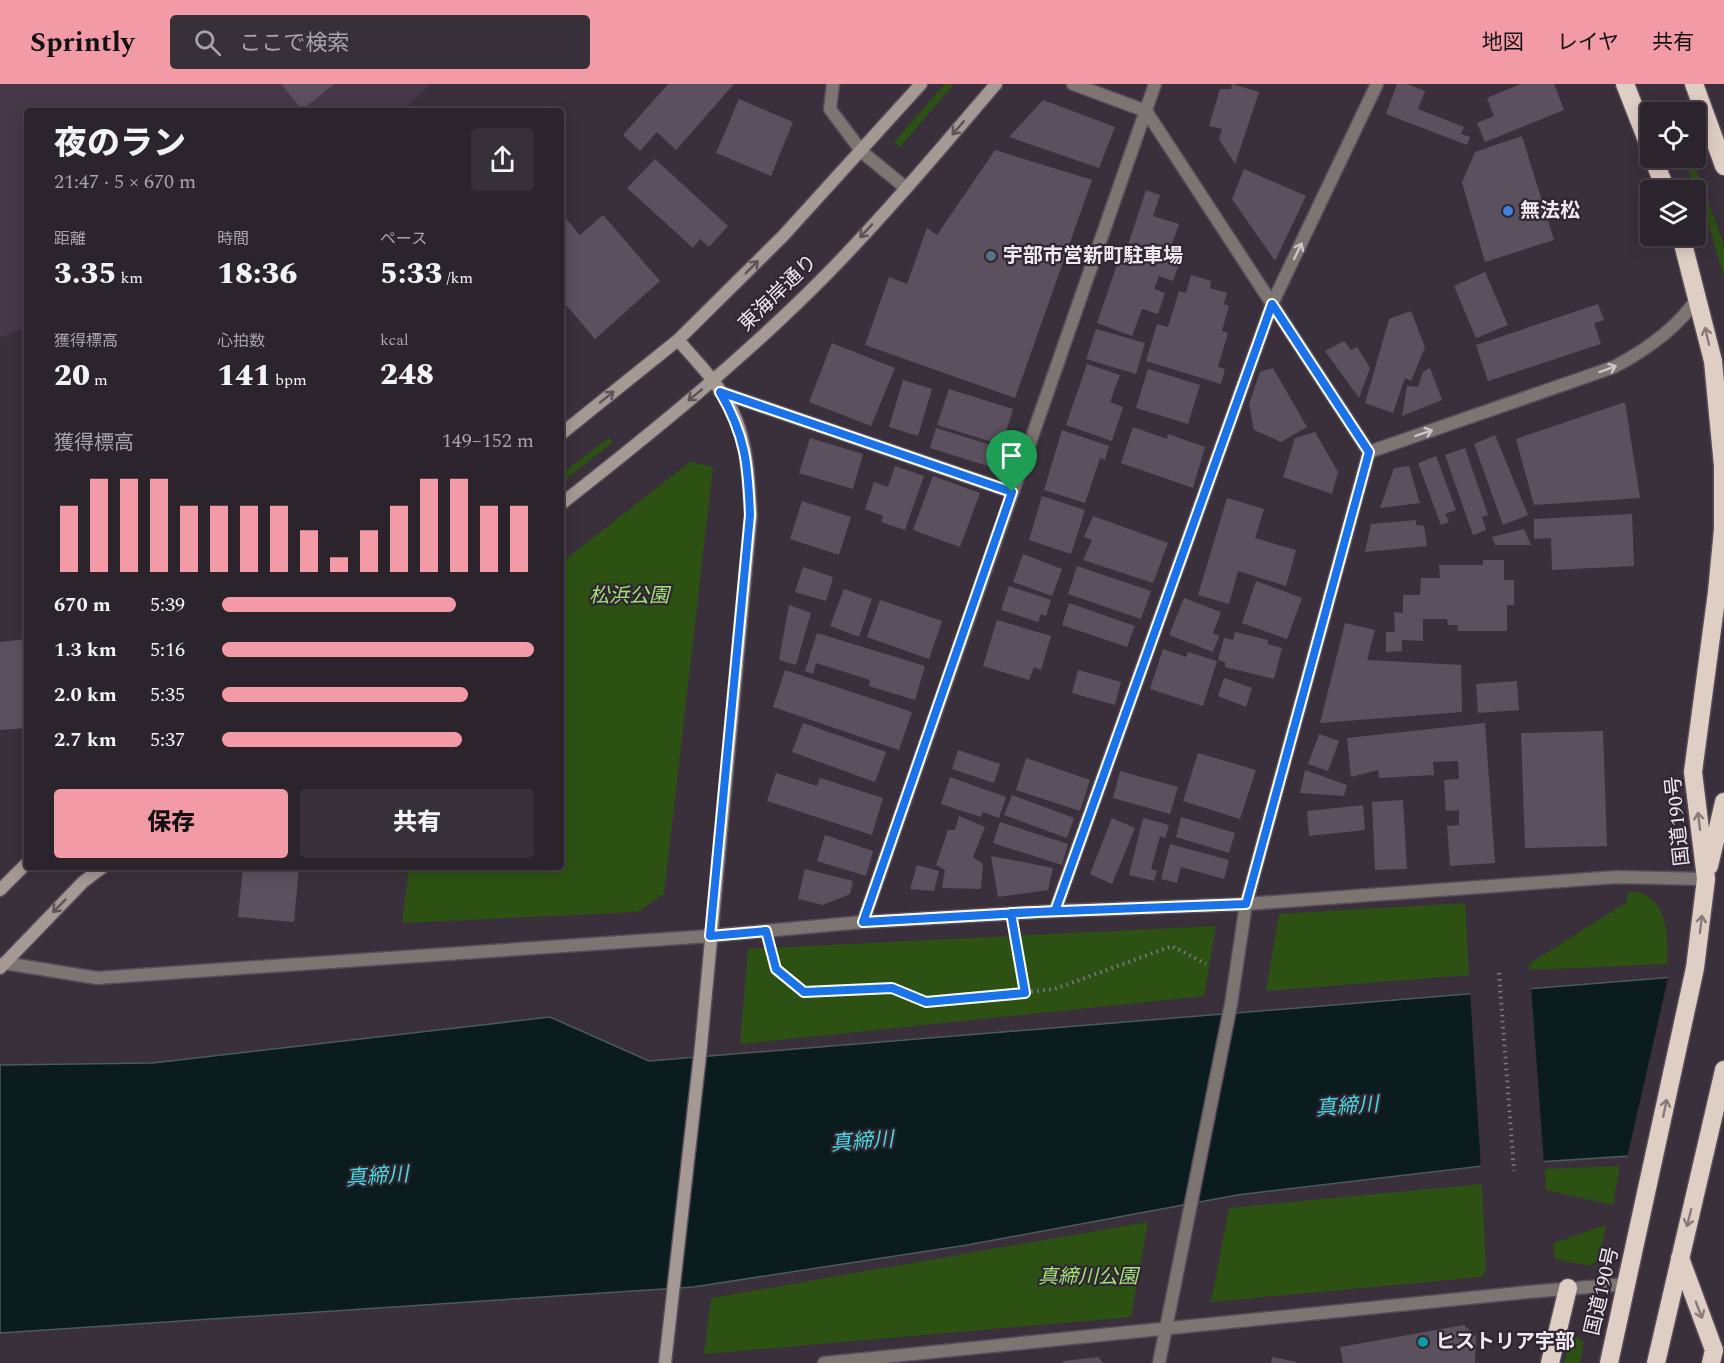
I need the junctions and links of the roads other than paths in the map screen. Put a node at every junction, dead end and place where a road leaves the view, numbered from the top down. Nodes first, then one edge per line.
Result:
1 (833, 84) edge
2 (921, 84) edge
3 (996, 84) edge
4 (1073, 84) edge
5 (1155, 84) edge
6 (1377, 84) edge
7 (1625, 84) edge
8 (1694, 84) edge
9 (1146, 111) junction
10 (1640, 122) edge
11 (862, 152) junction
12 (1724, 166) edge
13 (906, 188) junction
14 (1684, 246) edge
15 (1698, 297) junction
16 (1272, 304) junction
17 (678, 339) junction
18 (1713, 361) junction
19 (717, 386) junction
20 (1724, 397) edge
21 (564, 432) edge
22 (1369, 452) junction
23 (1012, 492) junction
24 (564, 502) edge
25 (1724, 802) edge
26 (24, 866) edge
27 (99, 870) edge
28 (1706, 879) junction
29 (0, 890) edge
30 (1246, 904) junction
31 (1055, 911) junction
32 (863, 922) junction
33 (710, 936) junction
34 (1, 964) edge
35 (1724, 1070) edge
36 (1680, 1258) junction
37 (1627, 1284) junction
38 (1568, 1288) junction
39 (1166, 1329) junction
40 (665, 1363) edge
41 (824, 1363) edge
42 (1159, 1363) edge
43 (1550, 1363) edge
44 (1609, 1363) edge
45 (1656, 1363) edge
46 (1711, 1363) edge

1 - 11 street
2 - 11 street, 東海岸通り
3 -> 13 street, 東海岸通り
4 - 9 street
5 - 9 street
16 -> 6 street
7 - 10 highway
8 - 12 highway
9 - 16 street
9 - 23 street
11 - 13 street
17 -> 11 street, 東海岸通り
13 -> 19 street, 東海岸通り
14 - 15 highway, 国道190号
18 -> 15 highway, 国道190号
22 -> 15 street
16 - 22 street
16 - 31 street
17 - 19 street
21 -> 17 street, 東海岸通り
18 - 20 highway
28 -> 18 highway, 国道190号
19 - 23 street
19 -> 24 street, 東海岸通り
19 - 33 street
22 - 30 street
23 - 32 street
25 - 28 highway
26 - 29 street
27 -> 34 street
28 - 30 street
37 -> 28 highway, 国道190号
30 - 31 street
30 - 39 street
31 - 32 street
32 - 33 street
33 - 34 street
33 - 40 street
35 -> 36 highway
36 - 45 highway
36 -> 46 highway
37 - 38 street
37 - 44 highway, 国道190号
38 - 39 street
38 - 43 highway
39 - 41 street
39 - 42 street

